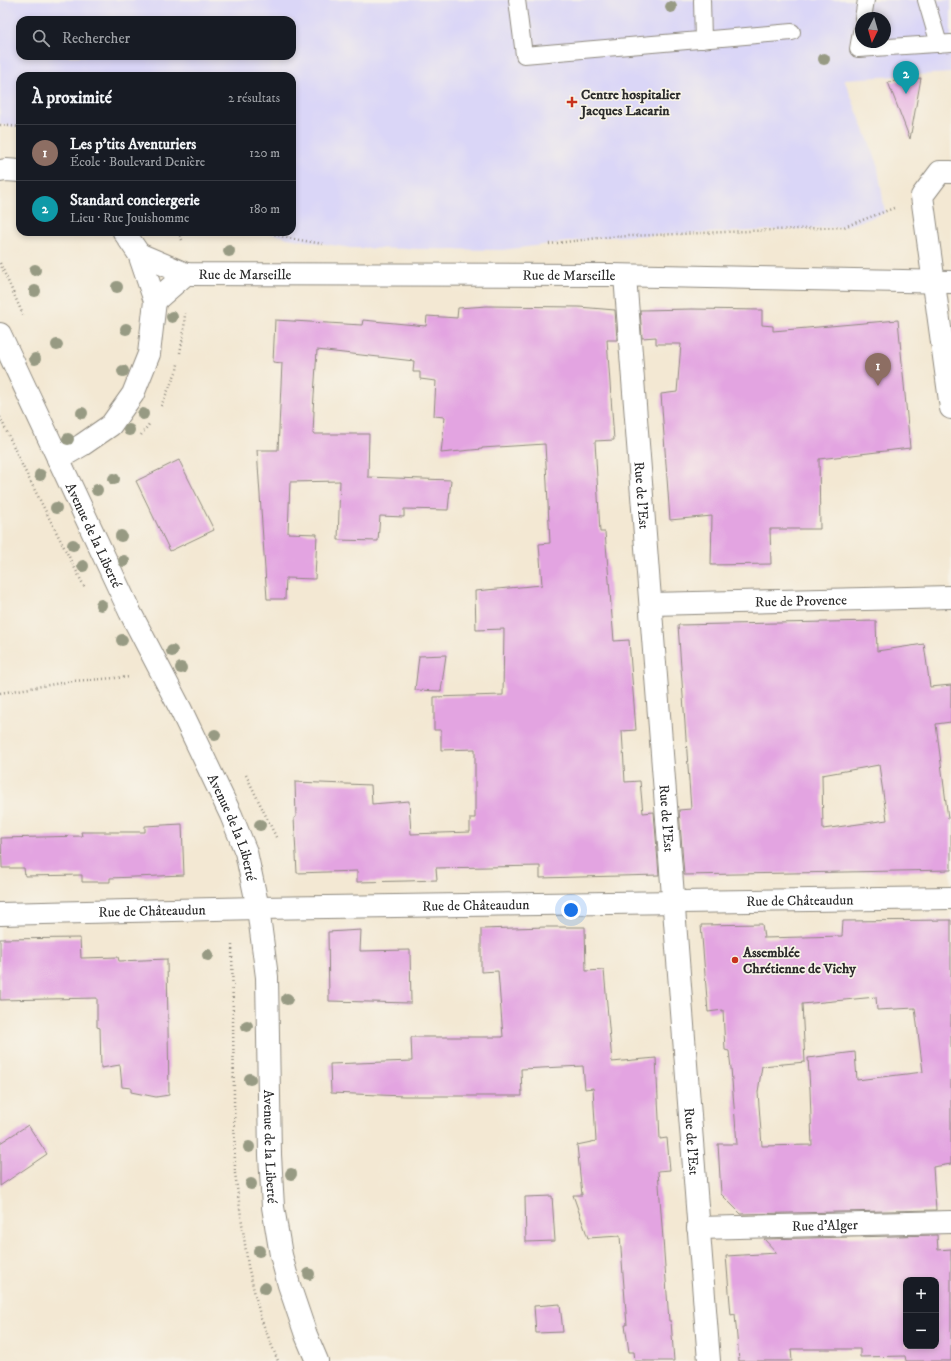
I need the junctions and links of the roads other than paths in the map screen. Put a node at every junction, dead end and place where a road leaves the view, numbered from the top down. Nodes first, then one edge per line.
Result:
1 (517, 0) edge
2 (702, 0) edge
3 (866, 0) edge
4 (926, 0) edge
5 (864, 12) edge
6 (792, 32) dead end
7 (703, 40) junction
8 (945, 43) edge
9 (891, 47) edge
10 (858, 48) edge
11 (872, 48) edge
12 (0, 171) edge
13 (16, 171) edge
14 (951, 172) edge
15 (127, 236) edge
16 (139, 254) junction
17 (186, 274) junction
18 (625, 276) junction
19 (943, 282) edge
20 (155, 301) junction
21 (0, 334) edge
22 (951, 408) edge
23 (58, 459) junction
24 (951, 597) edge
25 (651, 604) junction
26 (951, 898) edge
27 (673, 902) junction
28 (258, 908) junction
29 (0, 914) edge
30 (951, 1222) edge
31 (698, 1228) junction
32 (317, 1361) edge
33 (709, 1361) edge

1 - 7 lane
2 - 7 lane
3 - 5 lane
4 - 8 lane
6 - 7 lane
8 - 9 lane
10 - 11 lane
12 - 13 street
14 - 19 street
15 - 16 street
16 - 17 street, Rue de Marseille
16 - 20 street
17 - 18 street, Rue de Marseille
17 - 20 street, Rue de Marseille
18 - 19 street, Rue de Marseille
18 - 25 street, Rue de l'Est
19 - 22 street
20 - 23 street
21 - 23 street, Avenue de la Liberté
23 - 28 street, Avenue de la Liberté
24 - 25 street, Rue de Provence
25 - 27 street, Rue de l'Est
26 - 27 street, Rue de Châteaudun
27 - 28 street, Rue de Châteaudun
27 - 31 street, Rue de l'Est
28 - 29 street, Rue de Châteaudun
28 - 32 street, Avenue de la Liberté
30 - 31 street, Rue d'Alger
31 - 33 street, Rue de l'Est

